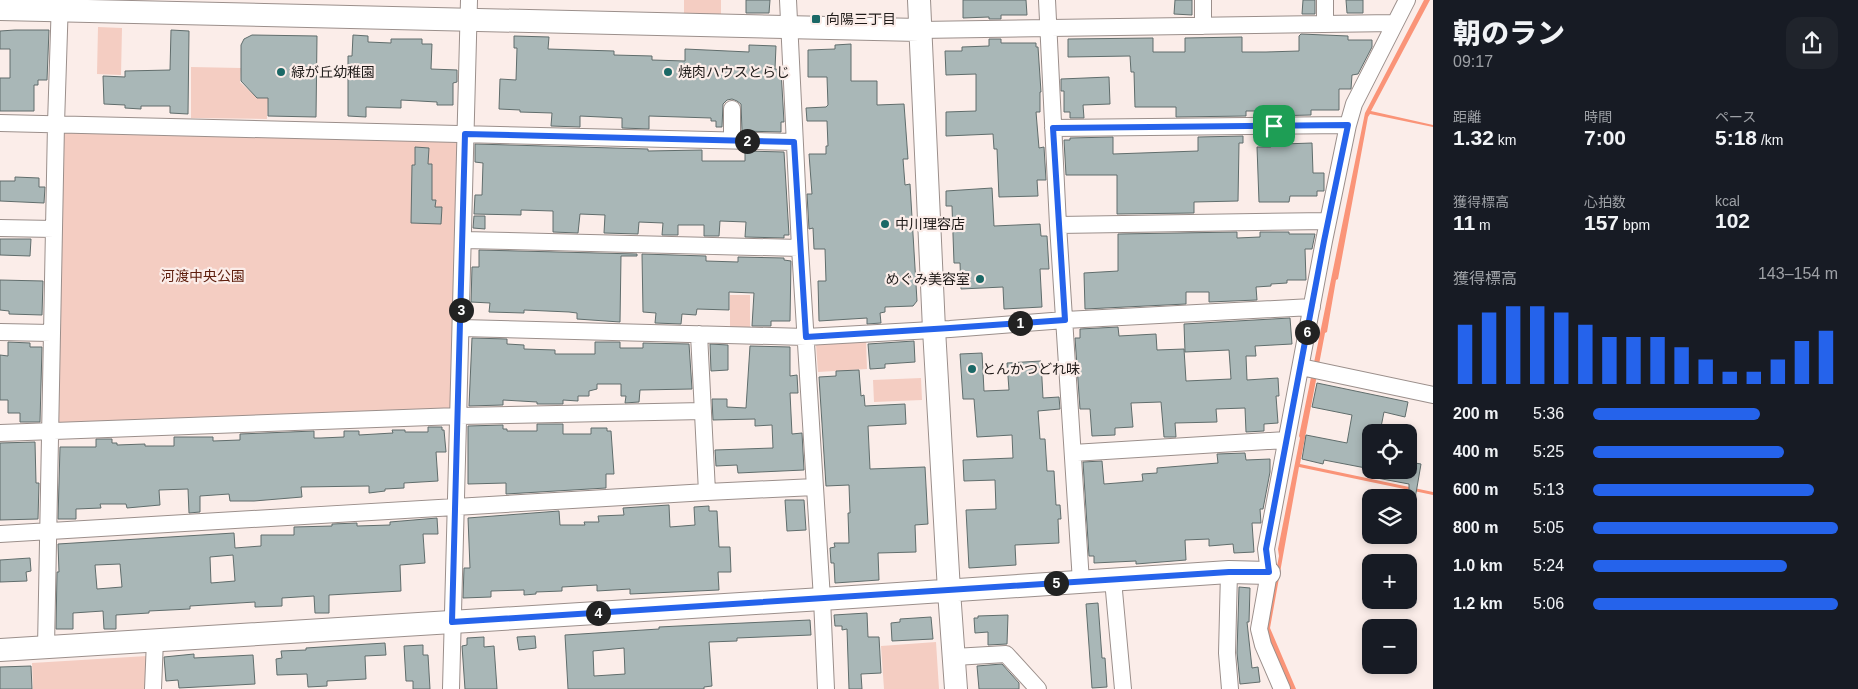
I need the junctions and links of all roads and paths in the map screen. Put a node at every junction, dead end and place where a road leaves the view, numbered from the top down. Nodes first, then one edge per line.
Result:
1 (788, 0) edge
2 (918, 0) edge
3 (1047, 0) edge
4 (1203, 0) edge
5 (1325, 0) edge
6 (1407, 0) edge
7 (60, 6) edge
8 (0, 9) edge
9 (468, 10) edge
10 (1394, 23) junction
11 (1325, 24) junction
12 (1203, 26) junction
13 (788, 28) junction
14 (1047, 28) junction
15 (919, 30) junction
16 (732, 109) dead end
17 (0, 123) edge
18 (56, 124) junction
19 (1348, 125) junction
20 (1053, 128) junction
21 (465, 134) junction
22 (732, 140) junction
23 (794, 142) junction
24 (1328, 221) junction
25 (1058, 225) junction
26 (0, 228) edge
27 (54, 229) junction
28 (463, 240) junction
29 (800, 248) junction
30 (1312, 307) junction
31 (1065, 320) junction
32 (461, 328) junction
33 (934, 329) junction
34 (0, 332) edge
35 (51, 334) junction
36 (699, 334) junction
37 (806, 337) junction
38 (1301, 367) junction
39 (1433, 395) edge
40 (703, 411) junction
41 (458, 416) junction
42 (49, 432) junction
43 (0, 433) edge
44 (1286, 440) junction
45 (1072, 453) junction
46 (815, 487) junction
47 (707, 492) junction
48 (456, 508) junction
49 (48, 532) junction
50 (0, 534) edge
51 (1229, 572) junction
52 (1269, 572) junction
53 (1113, 580) junction
54 (1081, 582) junction
55 (949, 590) junction
56 (822, 599) junction
57 (452, 622) junction
58 (154, 640) junction
59 (46, 647) junction
60 (0, 650) edge
61 (954, 657) junction
62 (153, 689) edge
63 (451, 689) edge
64 (826, 689) edge
65 (956, 689) edge
66 (1038, 689) edge
67 (1123, 689) edge
68 (1230, 689) edge
69 (1282, 689) edge

1 - 13 street
2 - 15 street
3 - 14 street
4 - 12 street
5 - 11 street
6 - 10 street
7 - 8 street
7 - 9 street
7 - 18 street
9 - 13 street
9 - 21 street
10 - 11 street
10 - 19 street
11 - 12 street
12 - 14 street
13 - 15 street
13 - 23 street
14 - 15 street
14 - 20 street
15 - 33 street
16 - 22 street
17 - 18 street
18 - 21 street
18 - 27 street
19 - 20 street
19 - 24 street
20 - 25 street
21 - 22 street
21 - 28 street
22 - 23 street
23 - 29 street
24 - 25 street
24 - 30 street
25 - 31 street
26 - 27 street
27 - 35 street
28 - 29 street
28 - 32 street
29 - 37 street
30 - 31 street
30 - 38 street
31 - 33 street
31 - 45 street
32 - 36 street
32 - 41 street
33 - 37 street
33 - 55 street
34 - 35 street
35 - 42 street
36 - 37 street
36 - 40 street
37 - 46 street
38 - 39 street
38 - 44 street
40 - 41 street
40 - 47 street
41 - 42 street
41 - 48 street
42 - 43 street
42 - 49 street
44 - 45 street
44 - 52 street
45 - 54 street
46 - 47 street
46 - 56 street
47 - 48 street
48 - 49 street
48 - 57 street
49 - 50 street
49 - 59 street
51 - 52 street
51 - 53 street
51 - 68 street
52 - 69 street
53 - 54 street
53 - 67 street
54 - 55 street
55 - 56 street
55 - 61 street
56 - 57 street
56 - 64 street
57 - 58 street
57 - 63 street
58 - 59 street
58 - 62 street
59 - 60 street
61 - 65 street
61 - 66 street

